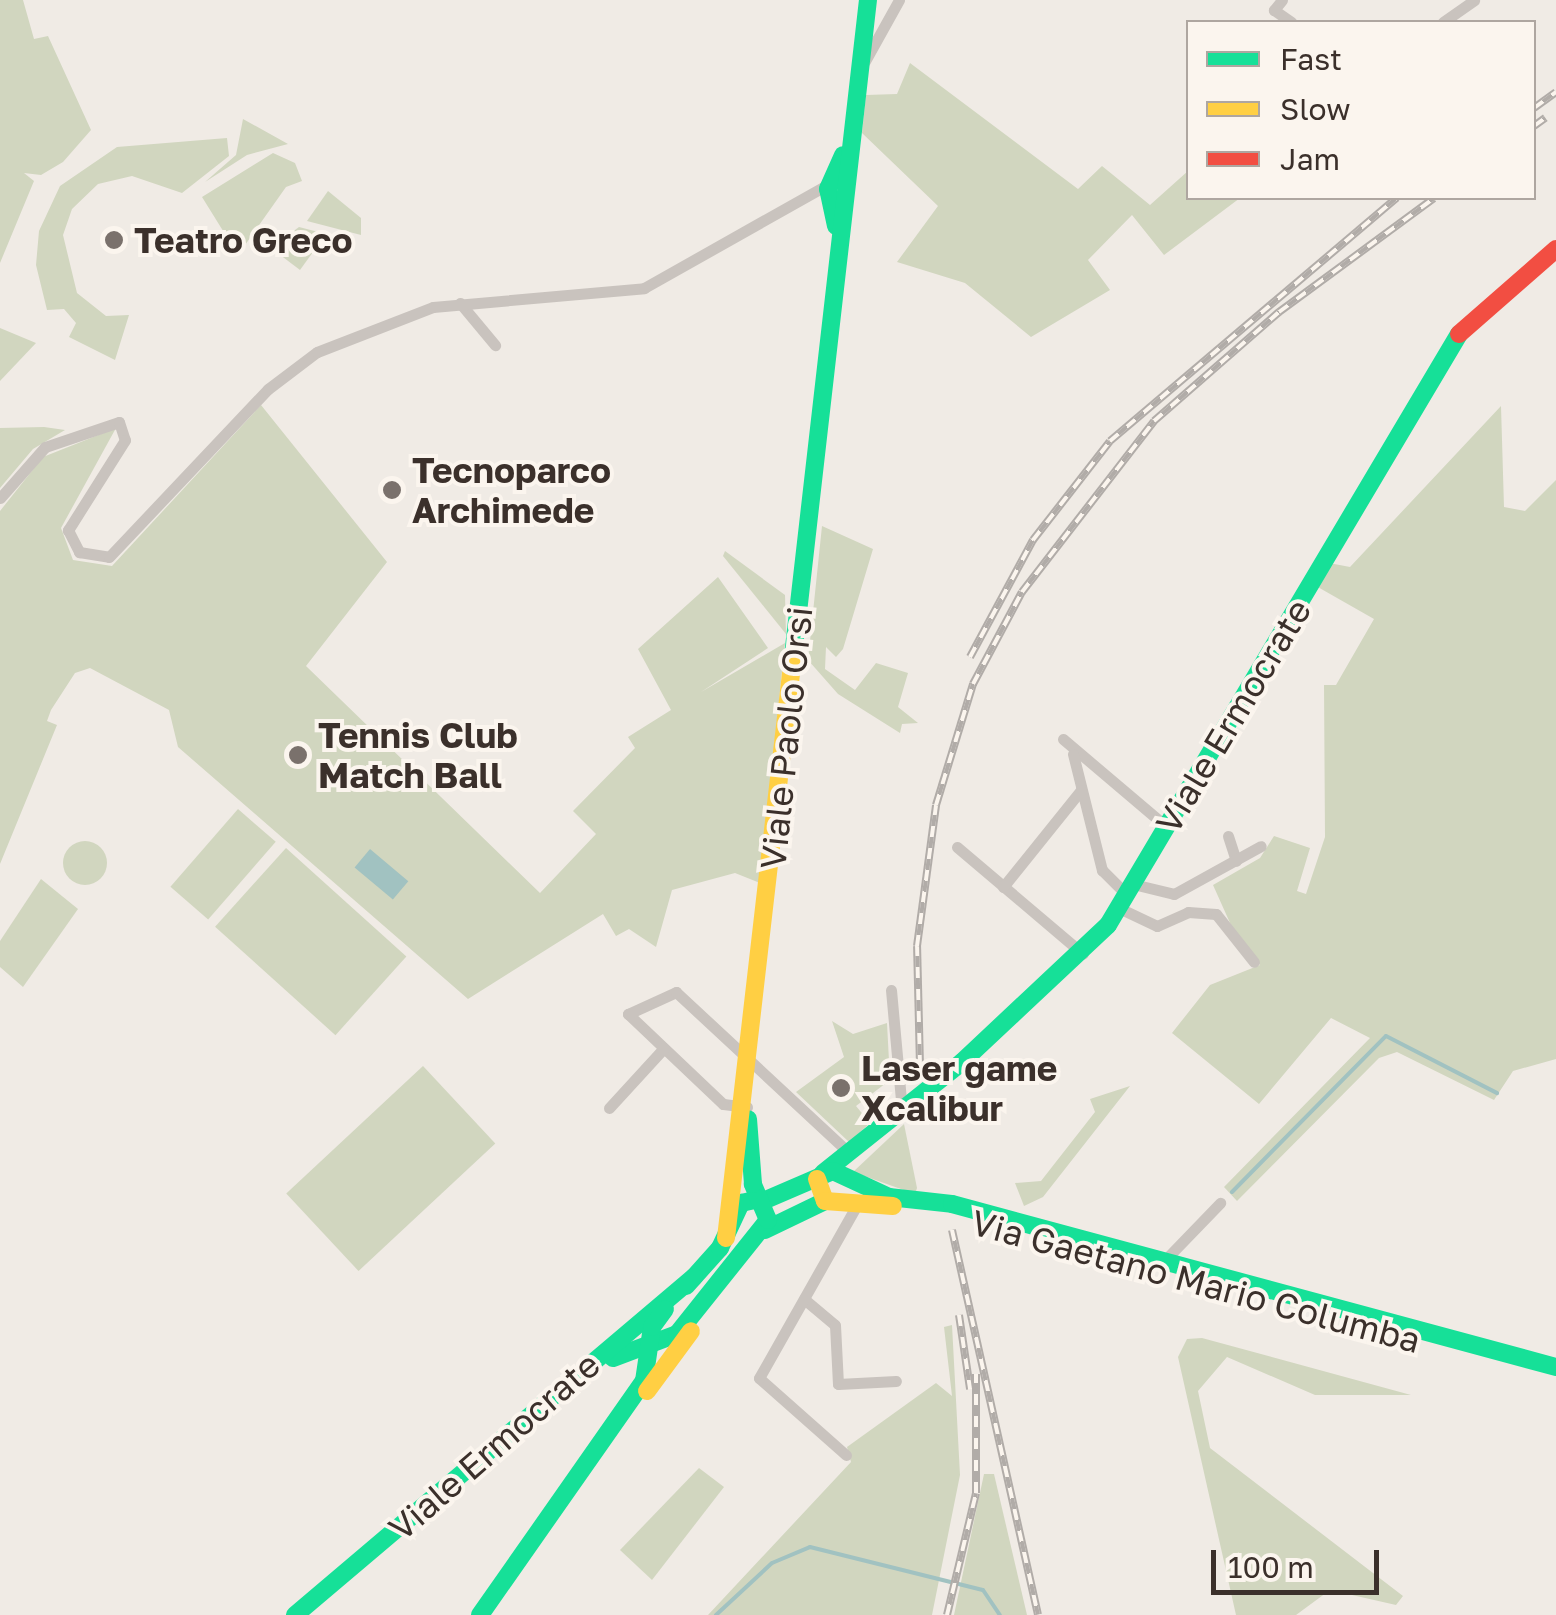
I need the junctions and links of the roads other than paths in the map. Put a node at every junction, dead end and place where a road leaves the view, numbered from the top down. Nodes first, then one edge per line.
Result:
1 (860, 0) edge
2 (868, 0) edge
3 (900, 0) edge
4 (1474, 0) edge
5 (1446, 20) edge
6 (861, 70) junction
7 (838, 190) junction
8 (1556, 249) edge
9 (460, 303) junction
10 (495, 345) dead end
11 (0, 498) edge
12 (1063, 739) dead end
13 (1073, 754) junction
14 (1081, 790) junction
15 (1168, 828) junction
16 (1228, 836) dead end
17 (1262, 846) dead end
18 (957, 847) dead end
19 (1236, 860) junction
20 (1004, 887) junction
21 (1126, 896) junction
22 (1083, 954) junction
23 (1254, 962) dead end
24 (891, 990) dead end
25 (664, 1048) junction
26 (752, 1058) junction
27 (608, 1108) dead end
28 (747, 1108) junction
29 (902, 1110) junction
30 (854, 1148) junction
31 (833, 1186) junction
32 (762, 1200) junction
33 (858, 1203) junction
34 (1220, 1203) dead end
35 (761, 1234) junction
36 (726, 1238) junction
37 (1164, 1261) junction
38 (694, 1278) junction
39 (717, 1287) junction
40 (804, 1300) junction
41 (666, 1308) junction
42 (688, 1320) junction
43 (651, 1353) junction
44 (1556, 1367) edge
45 (1556, 1380) edge
46 (896, 1381) dead end
47 (514, 1434) junction
48 (846, 1455) dead end
49 (295, 1615) edge
50 (480, 1615) edge

1 - 7 main road
2 - 6 main road
3 - 6 street
4 - 5 street
6 - 7 main road
7 - 9 street
7 - 26 main road, Viale Paolo Orsi
8 - 15 main road, Viale Ermocrate
9 - 10 street
9 - 11 street
12 - 13 street
13 - 14 street
13 - 15 street
14 - 20 street
14 - 21 street
15 - 21 main road, Viale Ermocrate
16 - 19 street
17 - 19 street
18 - 20 street
19 - 21 street
20 - 22 street
21 - 22 main road, Viale Ermocrate
21 - 23 street
22 - 29 main road, Viale Ermocrate
24 - 29 street
25 - 26 street
25 - 27 street
25 - 28 street
26 - 28 main road, Viale Paolo Orsi
26 - 30 street
28 - 32 main road
28 - 36 main road
29 - 30 main road, Viale Ermocrate
30 - 31 main road
31 - 32 main road
31 - 33 main road, Via Gaetano Mario Columba
31 - 35 main road
31 - 37 main road, Via Gaetano Mario Columba
32 - 35 main road
32 - 36 main road
33 - 40 street
33 - 45 main road, Via Gaetano Mario Columba
34 - 37 street
35 - 39 main road
36 - 38 main road
37 - 44 main road, Via Gaetano Mario Columba
38 - 41 main road
38 - 47 main road, Viale Ermocrate
39 - 42 main road
39 - 43 main road
40 - 46 street
40 - 48 street
41 - 42 main road
41 - 43 main road
42 - 43 main road
43 - 47 main road
43 - 50 main road
47 - 49 main road, Viale Ermocrate

